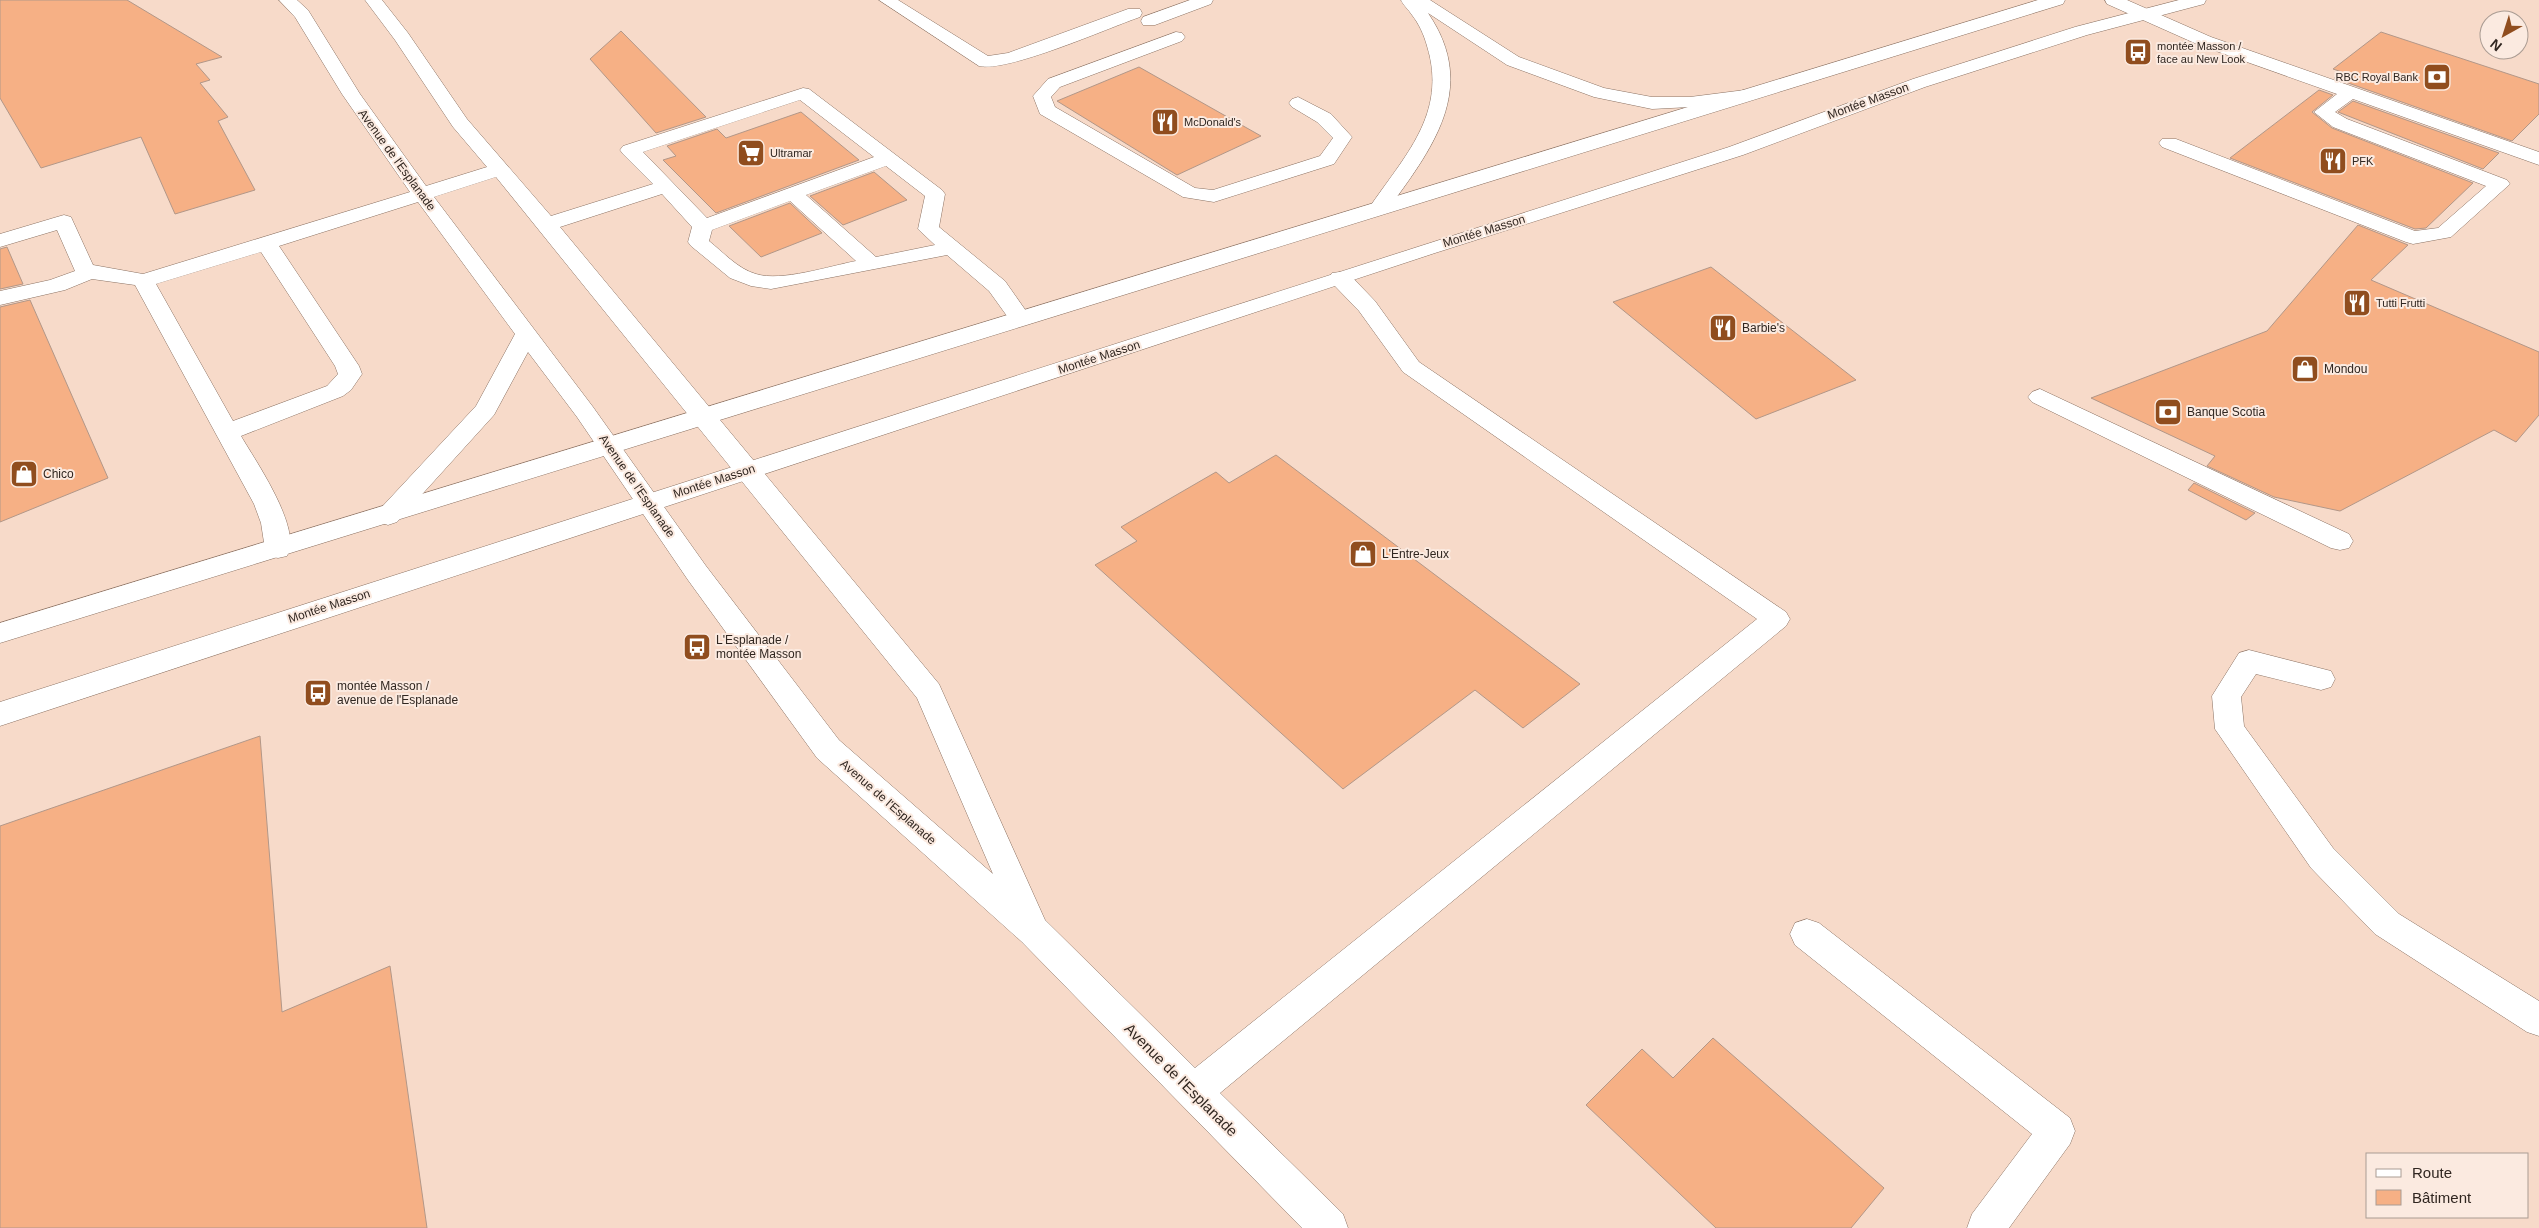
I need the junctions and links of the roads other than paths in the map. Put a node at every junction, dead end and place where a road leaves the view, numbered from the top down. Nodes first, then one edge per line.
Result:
1 (287, 0) edge
2 (373, 0) edge
3 (887, 0) edge
4 (1206, 0) edge
5 (1408, 0) edge
6 (1419, 0) edge
7 (2058, 0) edge
8 (2113, 0) edge
9 (2198, 0) edge
10 (1134, 12) dead end
11 (2145, 15) junction
12 (1149, 21) dead end
13 (1176, 37) dead end
14 (2350, 93) junction
15 (1745, 95) junction
16 (1298, 103) dead end
17 (2169, 143) dead end
18 (888, 158) junction
19 (2539, 160) edge
20 (499, 169) junction
21 (666, 186) junction
22 (792, 193) junction
23 (422, 194) junction
24 (1379, 208) junction
25 (547, 224) junction
26 (703, 226) junction
27 (0, 241) edge
28 (266, 243) junction
29 (951, 248) junction
30 (872, 264) junction
31 (91, 272) junction
32 (1340, 278) junction
33 (144, 281) junction
34 (0, 298) edge
35 (1020, 318) junction
36 (526, 335) junction
37 (2040, 397) dead end
38 (704, 416) junction
39 (227, 432) junction
40 (609, 446) junction
41 (748, 470) junction
42 (648, 502) junction
43 (388, 516) junction
44 (2340, 541) dead end
45 (278, 549) junction
46 (0, 633) edge
47 (2321, 679) dead end
48 (0, 714) edge
49 (1034, 932) junction
50 (1807, 934) dead end
51 (2539, 1020) edge
52 (1194, 1092) junction
53 (1329, 1228) edge
54 (1986, 1228) edge

1 - 23 main road, Avenue de l'Esplanade
2 - 20 main road, Avenue de l'Esplanade
3 - 10 main road
4 - 12 main road
5 - 24 main road
6 - 15 main road
7 - 15 main road
8 - 11 main road
9 - 11 main road, Montée Masson
11 - 14 main road
11 - 32 main road, Montée Masson
13 - 16 main road
14 - 17 main road
14 - 19 main road
15 - 24 main road
18 - 21 main road
18 - 22 main road
18 - 29 main road
20 - 23 main road
20 - 25 main road, Avenue de l'Esplanade
21 - 25 main road
21 - 26 main road
22 - 26 main road
22 - 30 main road
23 - 28 main road
23 - 36 main road, Avenue de l'Esplanade
24 - 35 main road
25 - 38 main road, Avenue de l'Esplanade
26 - 30 main road
27 - 31 main road
28 - 33 main road
28 - 39 main road
29 - 30 main road
29 - 35 main road
31 - 33 main road
31 - 34 main road
32 - 41 main road, Montée Masson
32 - 52 main road
33 - 39 main road
35 - 38 main road
36 - 40 main road, Avenue de l'Esplanade
36 - 43 main road
37 - 44 main road
38 - 40 main road
38 - 41 main road, Avenue de l'Esplanade
39 - 45 main road
40 - 42 main road, Avenue de l'Esplanade
40 - 43 main road
41 - 42 main road, Montée Masson
41 - 49 main road, Avenue de l'Esplanade
42 - 48 main road, Montée Masson
42 - 49 main road, Avenue de l'Esplanade
43 - 45 main road
45 - 46 main road
47 - 51 main road
49 - 52 main road, Avenue de l'Esplanade
50 - 54 main road
52 - 53 main road, Avenue de l'Esplanade

